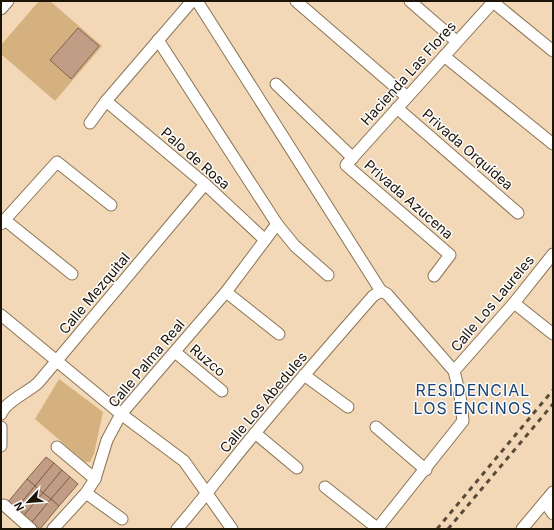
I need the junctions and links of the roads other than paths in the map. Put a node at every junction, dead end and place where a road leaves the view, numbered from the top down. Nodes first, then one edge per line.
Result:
1 (8, 1) edge
2 (192, 1) edge
3 (197, 1) edge
4 (296, 1) edge
5 (410, 1) edge
6 (493, 2) edge
7 (1, 9) edge
8 (158, 40) junction
9 (456, 41) junction
10 (553, 51) edge
11 (444, 56) junction
12 (276, 84) dead end
13 (407, 97) junction
14 (106, 101) junction
15 (397, 108) junction
16 (90, 123) dead end
17 (553, 144) edge
18 (349, 161) junction
19 (205, 184) junction
20 (111, 205) dead end
21 (518, 213) dead end
22 (3, 222) edge
23 (277, 224) junction
24 (265, 240) junction
25 (553, 254) edge
26 (72, 274) dead end
27 (328, 275) dead end
28 (434, 276) dead end
29 (226, 292) junction
30 (377, 293) junction
31 (514, 303) junction
32 (1, 315) edge
33 (279, 334) dead end
34 (553, 334) edge
35 (175, 352) junction
36 (58, 360) junction
37 (454, 372) junction
38 (304, 375) junction
39 (222, 391) dead end
40 (348, 407) dead end
41 (2, 410) edge
42 (121, 414) junction
43 (376, 427) dead end
44 (1, 428) edge
45 (255, 433) junction
46 (1, 446) edge
47 (57, 447) dead end
48 (297, 468) dead end
49 (426, 470) junction
50 (95, 479) junction
51 (325, 487) dead end
52 (553, 492) edge
53 (86, 493) junction
54 (208, 493) junction
55 (545, 502) junction
56 (4, 505) dead end
57 (553, 514) edge
58 (122, 519) dead end
59 (30, 529) edge
60 (53, 529) edge
61 (177, 529) edge
62 (232, 529) edge
63 (377, 529) edge
64 (522, 529) edge

1 - 7 street
2 - 8 street
3 - 30 street
4 - 13 street
5 - 9 street
6 - 9 street, Hacienda Las Flores
6 - 10 street
8 - 14 street
8 - 23 street
9 - 11 street, Hacienda Las Flores
11 - 13 street, Hacienda Las Flores
11 - 17 street
12 - 18 street
13 - 15 street, Hacienda Las Flores
14 - 16 street
14 - 19 street, Palo de Rosa
15 - 18 street, Hacienda Las Flores
15 - 21 street, Privada Orquídea
18 - 28 street, Privada Azucena
19 - 24 street, Palo de Rosa
19 - 36 street, Calle Mezquital
20 - 22 street
22 - 26 street
23 - 24 street, Calle Palma Real
23 - 27 street
24 - 29 street, Calle Palma Real
25 - 31 street, Calle Los Laureles
29 - 33 street
29 - 35 street, Calle Palma Real
30 - 37 street
30 - 38 street, Calle Los Abedules
31 - 34 street
31 - 37 street, Calle Los Laureles
32 - 36 street
35 - 39 street, Ruzco
35 - 42 street, Calle Palma Real
36 - 41 street, Calle Mezquital
36 - 42 street
37 - 49 street
38 - 40 street
38 - 45 street, Calle Los Abedules
42 - 50 street, Calle Palma Real
42 - 54 street
43 - 49 street
44 - 46 street
45 - 48 street
45 - 54 street, Calle Los Abedules
47 - 50 street
49 - 63 street
50 - 53 street, Calle Palma Real
51 - 63 street
52 - 55 street
53 - 58 street
53 - 60 street, Calle Palma Real
54 - 61 street, Calle Los Abedules
54 - 62 street
55 - 57 street
55 - 64 street
56 - 59 street

